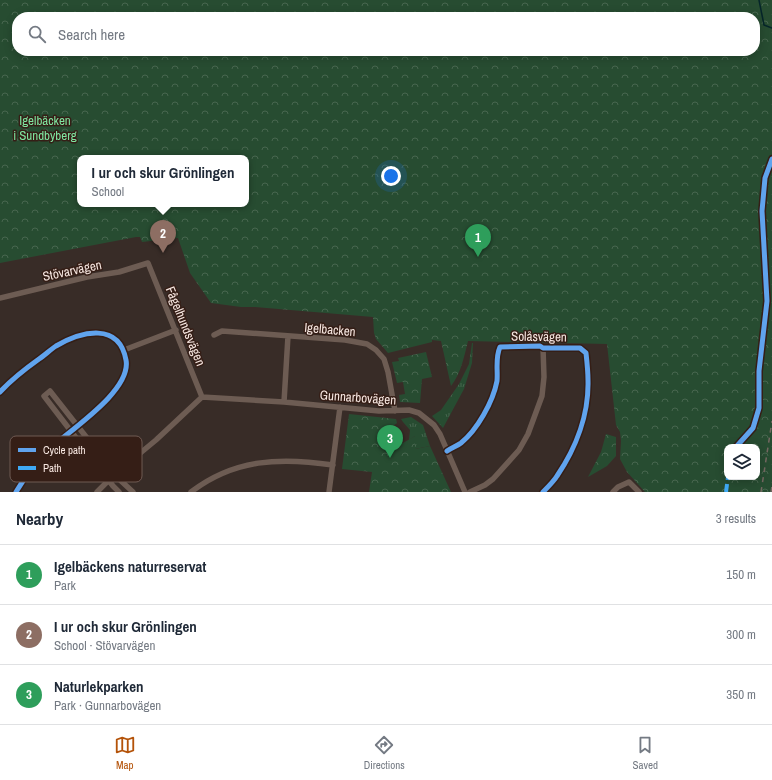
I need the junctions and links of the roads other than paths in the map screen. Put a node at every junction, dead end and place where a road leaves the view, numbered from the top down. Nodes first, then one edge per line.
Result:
1 (148, 263) joint
2 (0, 298) edge
3 (176, 330) junction
4 (214, 335) dead end
5 (288, 336) junction
6 (543, 348) junction
7 (124, 350) junction
8 (0, 392) edge
9 (202, 397) junction
10 (284, 402) junction
11 (340, 407) junction
12 (395, 411) junction
13 (78, 426) junction
14 (71, 432) junction
15 (66, 436) edge
16 (74, 436) edge
17 (86, 436) edge
18 (447, 451) junction
19 (142, 452) edge
20 (333, 465) junction
21 (23, 482) edge
22 (105, 482) edge
23 (111, 482) edge
24 (123, 482) edge
25 (16, 492) edge
26 (97, 492) edge
27 (119, 492) edge
28 (133, 492) edge
29 (191, 492) edge
30 (329, 492) edge
31 (465, 492) edge
32 (470, 492) edge
33 (543, 492) edge
34 (613, 492) edge
35 (639, 492) edge

1 - 2 street, Stövarvägen
1 - 3 street, Fågelhundsvägen
3 - 7 street
3 - 9 street, Fågelhundsvägen
4 - 5 street, Igelbacken
5 - 10 street, Igelbacken
5 - 12 street, Igelbacken
6 - 18 street, Solåsvägen
6 - 32 street
6 - 33 street, Solåsvägen
7 - 8 street
7 - 13 street
9 - 10 street, Gunnarbovägen
9 - 19 street
10 - 11 street, Gunnarbovägen
11 - 12 street, Gunnarbovägen
11 - 20 street
12 - 18 street, Gunnarbovägen
13 - 14 street
13 - 14 street
13 - 17 street
14 - 15 street
14 - 16 street
18 - 31 street, Gunnarbovägen
20 - 29 street
20 - 30 street
21 - 25 street
22 - 26 street
23 - 27 street
24 - 28 street
34 - 35 street

